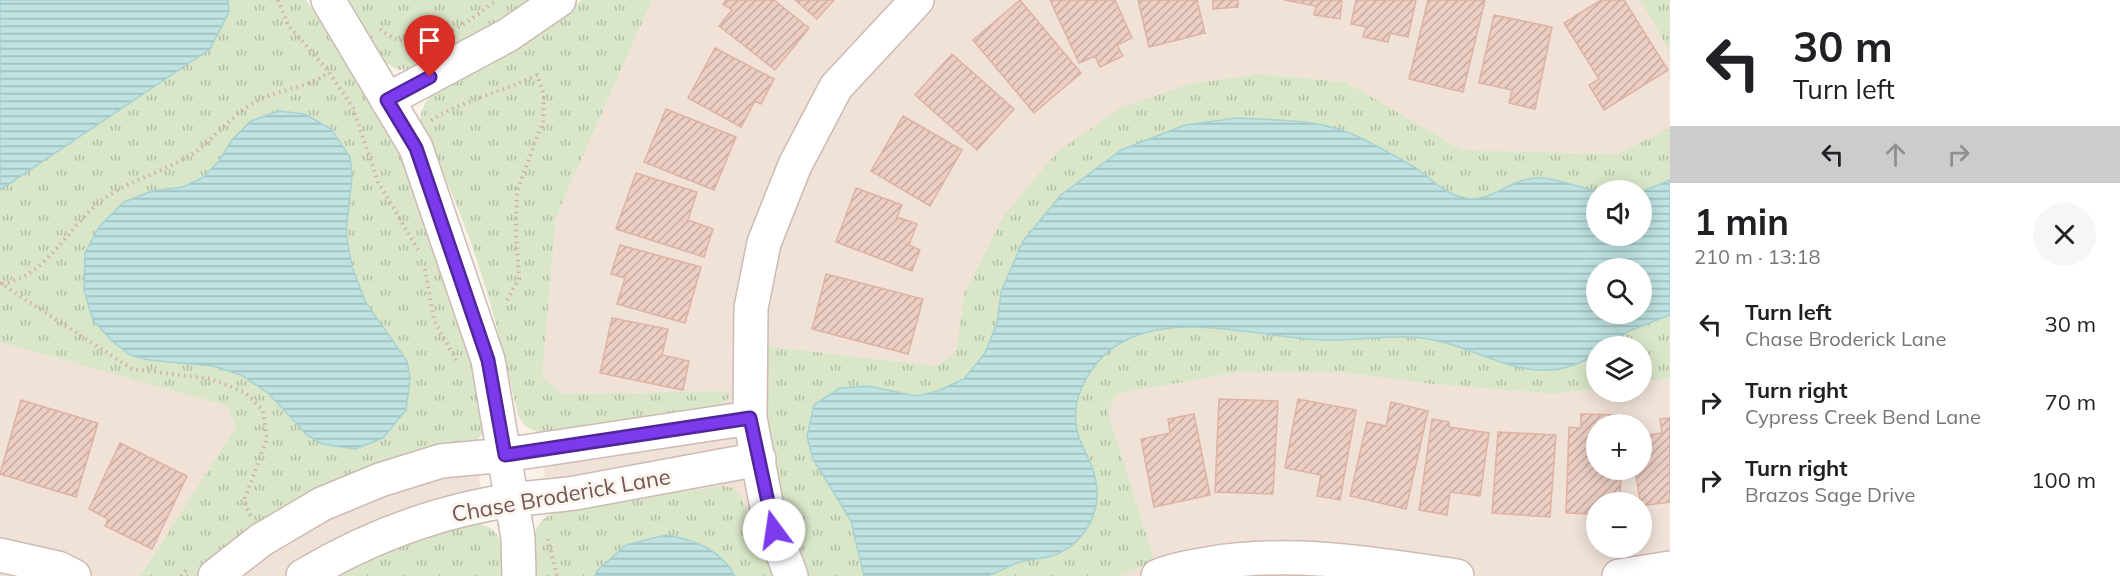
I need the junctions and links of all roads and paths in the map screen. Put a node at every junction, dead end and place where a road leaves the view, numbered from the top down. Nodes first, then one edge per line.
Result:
1 (278, 0) edge
2 (328, 0) edge
3 (496, 0) edge
4 (559, 0) edge
5 (917, 0) edge
6 (376, 27) dead end
7 (329, 72) junction
8 (387, 100) junction
9 (429, 120) dead end
10 (1, 284) edge
11 (507, 300) dead end
12 (459, 364) dead end
13 (750, 418) junction
14 (505, 455) junction
15 (759, 459) junction
16 (512, 500) junction
17 (251, 516) dead end
18 (0, 555) edge
19 (1670, 568) edge
20 (75, 576) edge
21 (215, 576) edge
22 (303, 576) edge
23 (519, 576) edge
24 (791, 576) edge
25 (1158, 576) edge
26 (1457, 576) edge
27 (1619, 576) edge

1 - 7 path
2 - 8 street
3 - 6 path
4 - 8 street
5 - 13 street
7 - 10 path
7 - 12 path
8 - 14 street
9 - 11 path
10 - 17 path
13 - 14 street, Chase Broderick Lane
13 - 15 street
14 - 16 street
14 - 21 street, Chase Broderick Lane
15 - 16 street, Chase Broderick Lane
15 - 24 street
16 - 22 street, Chase Broderick Lane
16 - 23 street
18 - 20 street
19 - 27 street
25 - 26 street

